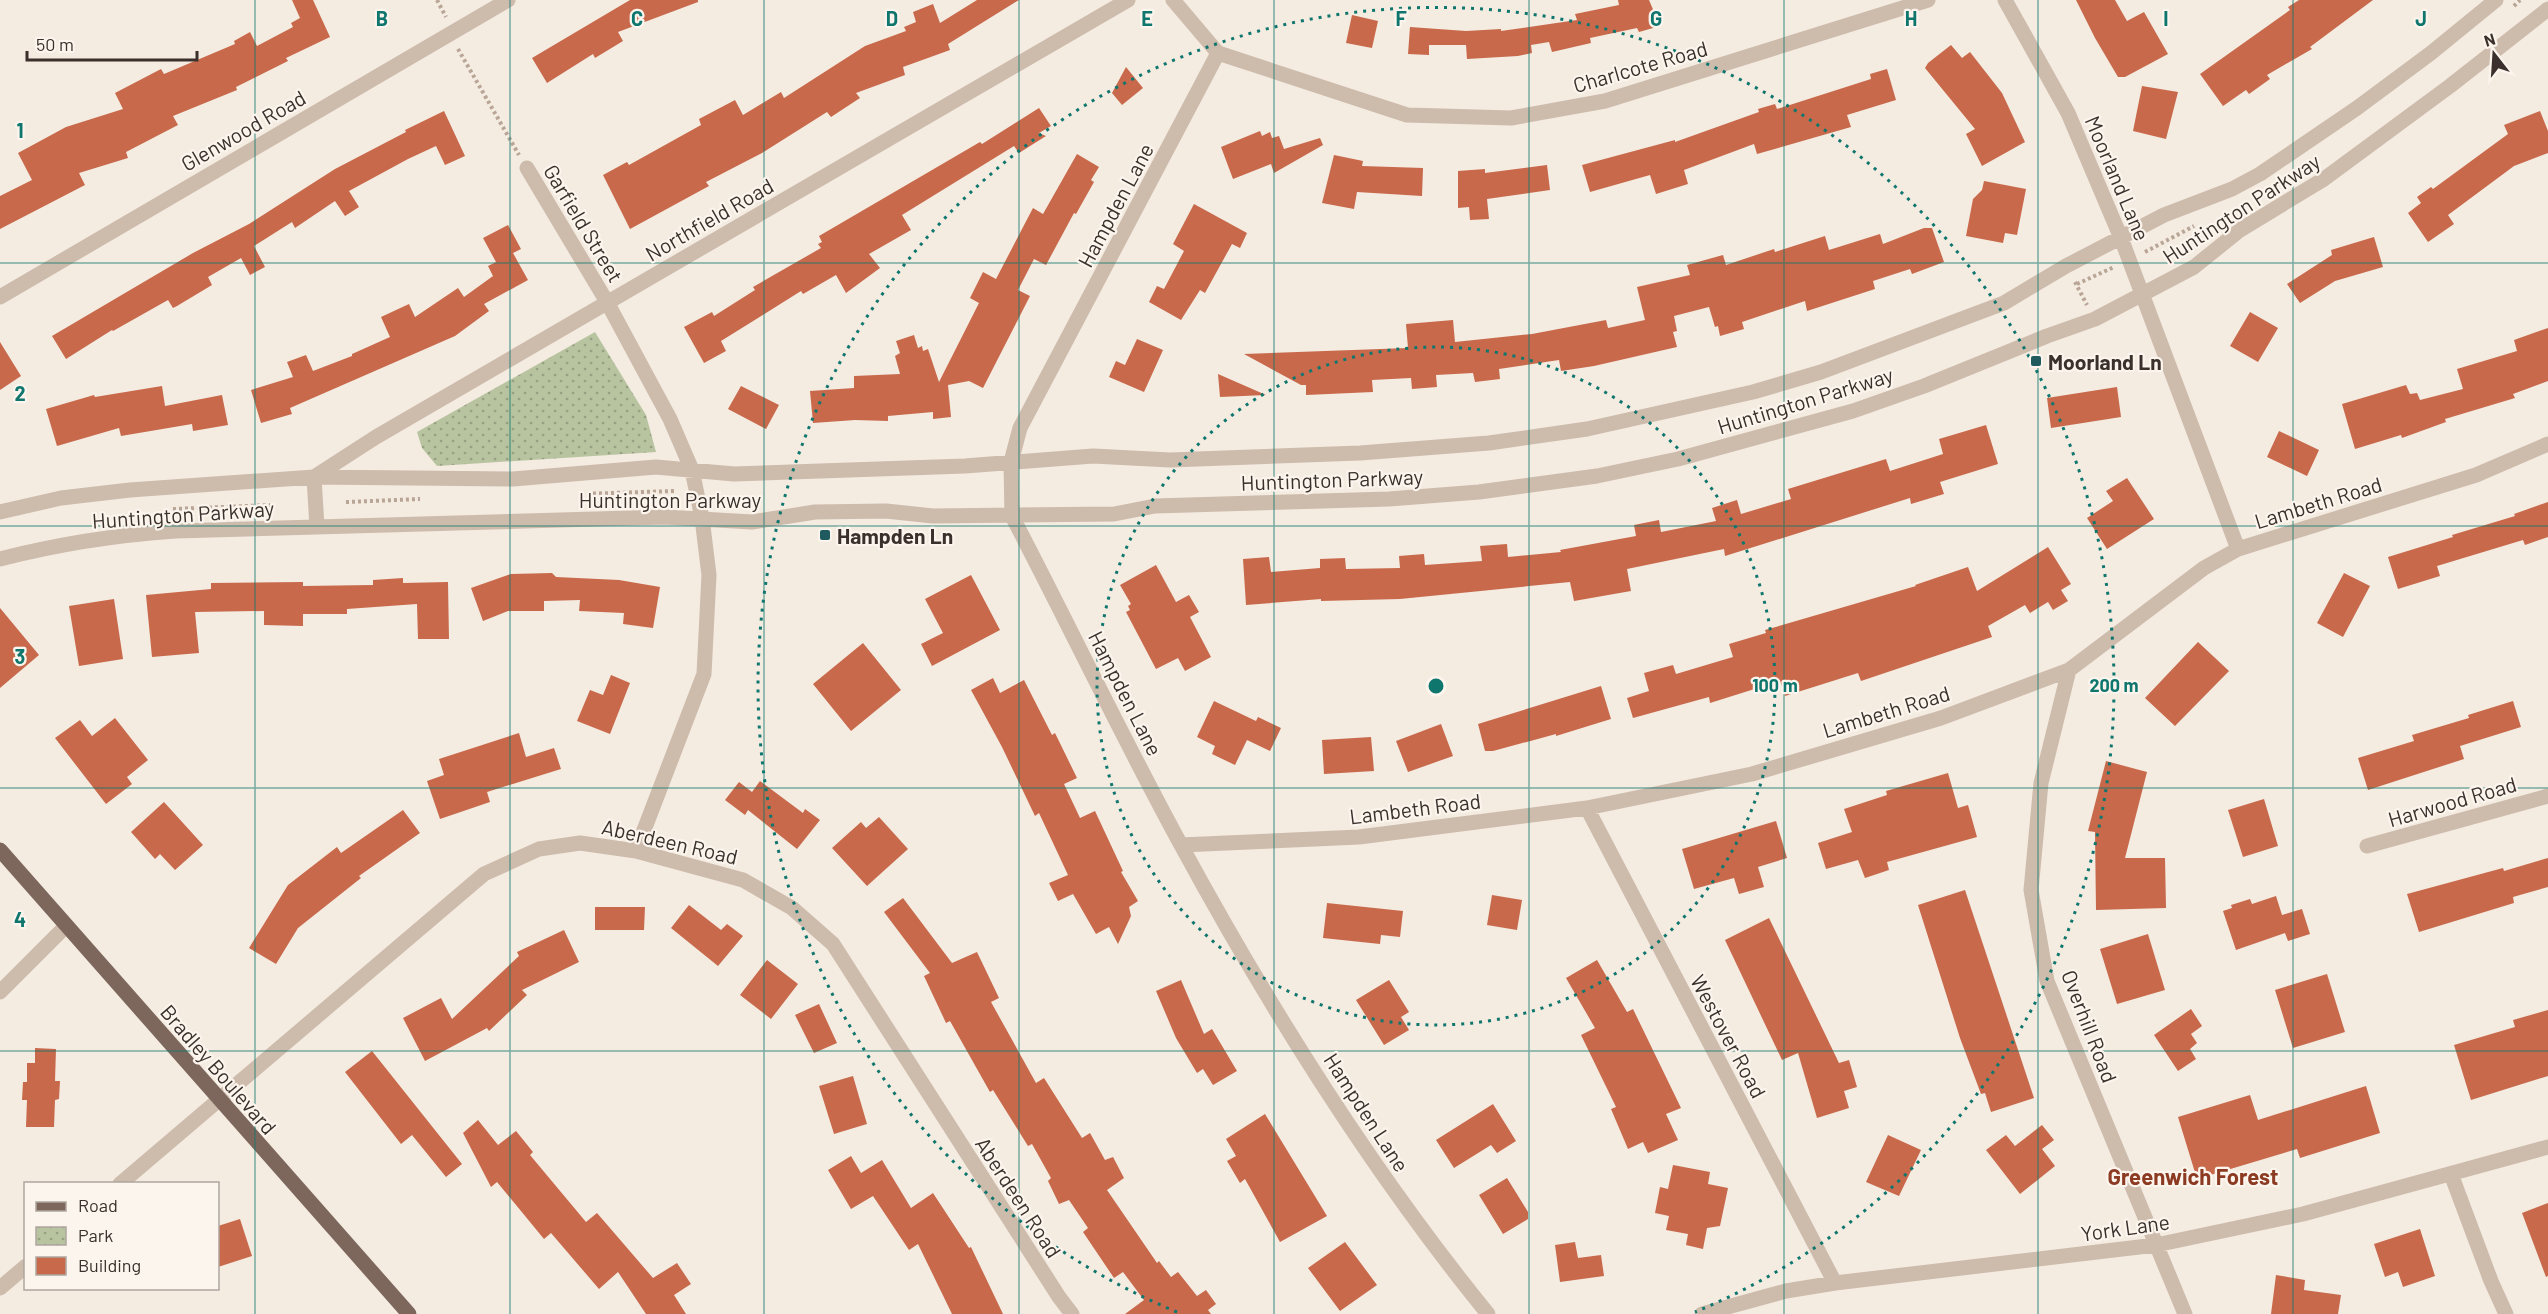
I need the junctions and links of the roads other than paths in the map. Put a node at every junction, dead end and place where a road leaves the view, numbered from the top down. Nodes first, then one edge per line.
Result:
1 (508, 0) edge
2 (1128, 0) edge
3 (1173, 0) edge
4 (1928, 0) edge
5 (2006, 0) edge
6 (2496, 0) edge
7 (2548, 9) edge
8 (1218, 53) junction
9 (527, 168) road end
10 (2121, 238) junction
11 (2144, 294) junction
12 (0, 297) edge
13 (607, 303) junction
14 (2548, 444) edge
15 (1011, 462) junction
16 (692, 470) junction
17 (314, 477) junction
18 (0, 512) edge
19 (1012, 516) junction
20 (702, 518) junction
21 (317, 527) junction
22 (2238, 549) junction
23 (0, 559) edge
24 (2069, 669) junction
25 (2548, 796) edge
26 (1587, 808) junction
27 (1181, 845) junction
28 (2367, 846) dead end
29 (0, 850) edge
30 (636, 851) junction
31 (66, 926) junction
32 (0, 992) edge
33 (217, 1099) junction
34 (2548, 1147) edge
35 (2451, 1174) junction
36 (122, 1182) edge
37 (2156, 1245) junction
38 (24, 1268) edge
39 (1835, 1283) junction
40 (0, 1288) edge
41 (409, 1314) edge
42 (1072, 1314) edge
43 (1488, 1314) edge
44 (1702, 1314) edge
45 (2185, 1314) edge
46 (2506, 1314) edge

1 - 12 street, Glenwood Road
2 - 13 street, Northfield Road
3 - 8 street
4 - 8 street, Charlcote Road
5 - 10 street, Moorland Lane
6 - 10 street, Huntington Parkway
7 - 11 street, Huntington Parkway
8 - 15 street, Hampden Lane
9 - 13 street, Garfield Street
10 - 11 street, Moorland Lane
10 - 15 street, Huntington Parkway
11 - 19 street, Huntington Parkway
11 - 22 street, Moorland Lane
13 - 16 street, Garfield Street
13 - 17 street, Northfield Road
14 - 22 street, Lambeth Road
15 - 16 street, Huntington Parkway
15 - 19 street, Hampden Lane
16 - 17 street, Huntington Parkway
16 - 20 street, Garfield Street
17 - 18 street, Huntington Parkway
17 - 21 street
19 - 20 street, Huntington Parkway
19 - 27 street, Hampden Lane
20 - 21 street, Huntington Parkway
20 - 30 street, Garfield Street
21 - 23 street, Huntington Parkway
22 - 24 street, Lambeth Road
24 - 26 street, Lambeth Road
24 - 37 street, Overhill Road
25 - 28 street, Harwood Road
26 - 27 street, Lambeth Road
26 - 39 street, Westover Road
27 - 43 street, Hampden Lane
29 - 31 main road, Bradley Boulevard
30 - 33 street, Aberdeen Road
30 - 42 street, Aberdeen Road
31 - 32 street
31 - 33 main road, Bradley Boulevard
33 - 36 street, Aberdeen Road
33 - 41 main road, Bradley Boulevard
34 - 35 street, York Lane
35 - 37 street, York Lane
35 - 46 street
37 - 39 street, York Lane
37 - 45 street, Overhill Road
38 - 40 street
39 - 44 street, York Lane

